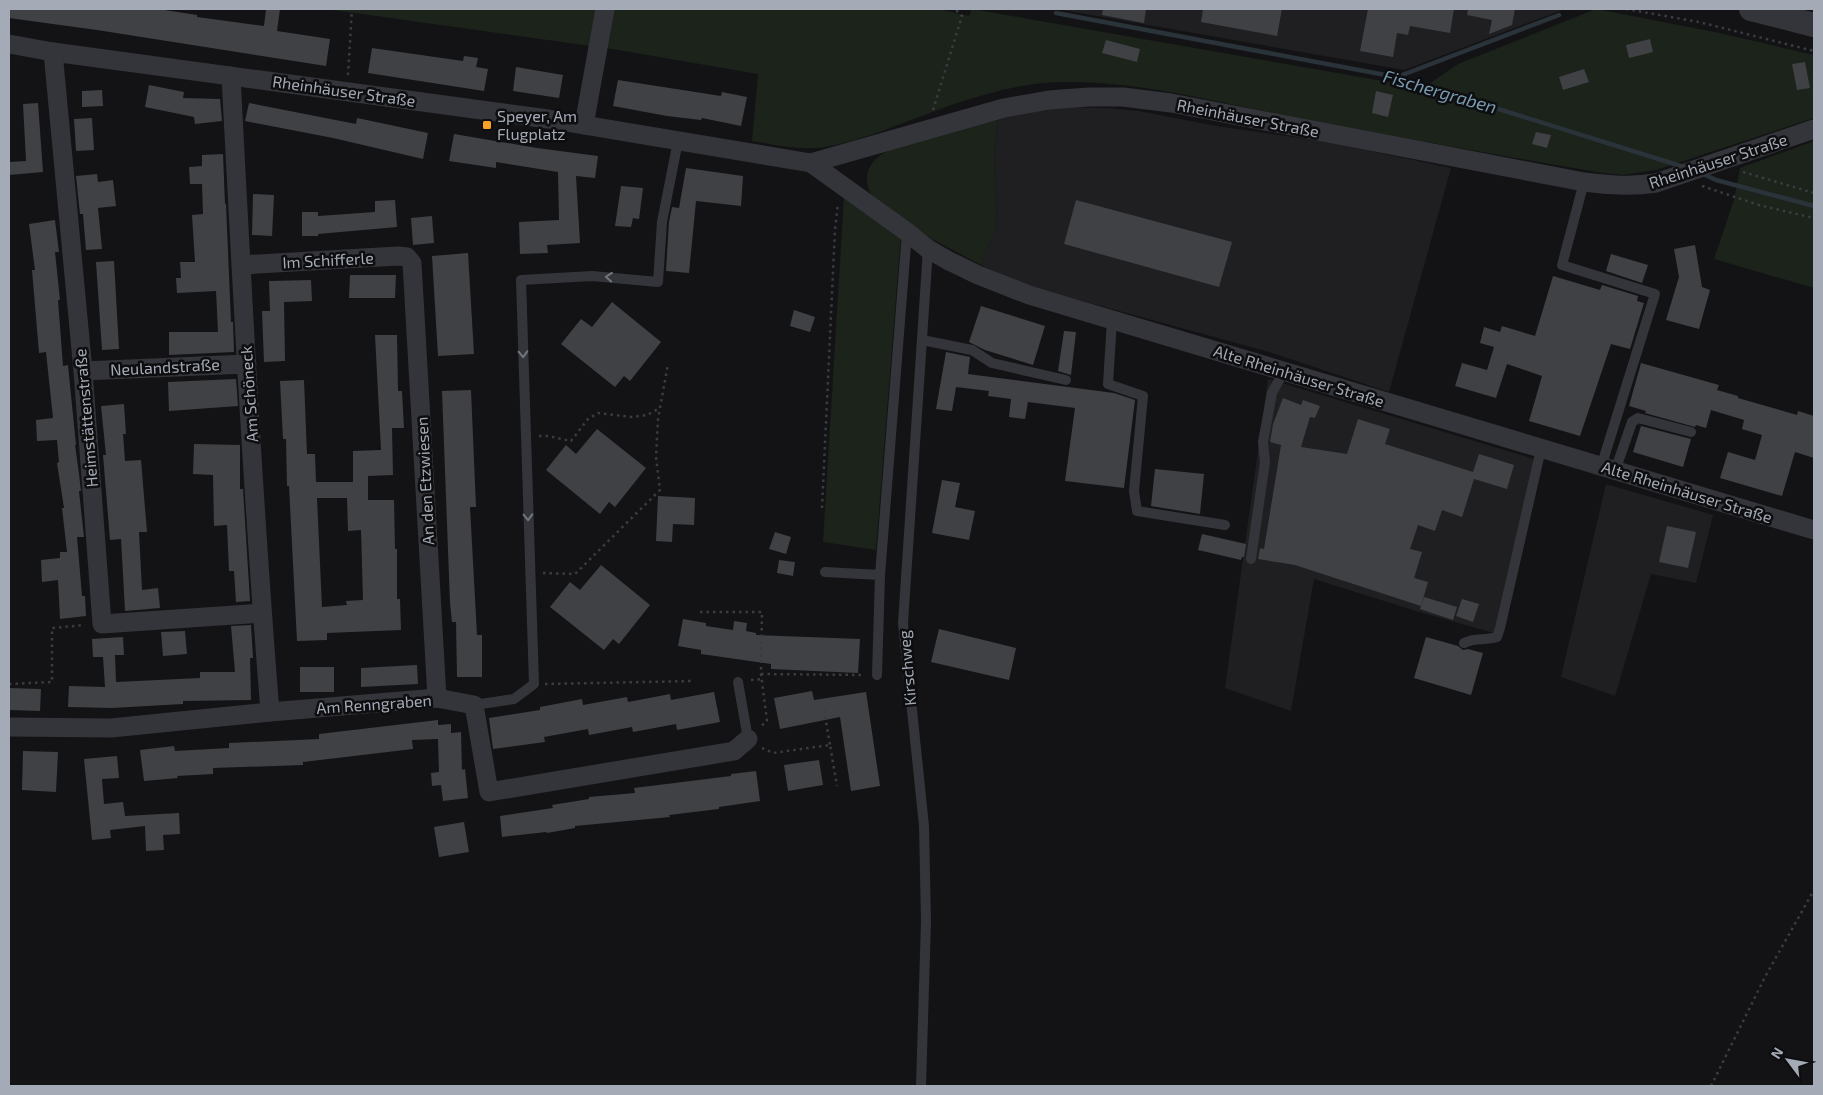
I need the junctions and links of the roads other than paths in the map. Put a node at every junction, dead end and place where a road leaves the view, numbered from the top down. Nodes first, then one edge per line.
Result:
1 (605, 9) edge
2 (1751, 9) edge
3 (1814, 25) edge
4 (9, 44) edge
5 (52, 52) junction
6 (231, 76) junction
7 (584, 125) junction
8 (1814, 129) edge
9 (678, 141) junction
10 (811, 163) junction
11 (1584, 182) junction
12 (907, 232) junction
13 (928, 249) junction
14 (412, 263) joint
15 (241, 265) junction
16 (1112, 320) junction
17 (922, 340) junction
18 (247, 364) junction
19 (83, 371) junction
20 (1284, 372) junction
21 (1066, 380) dead end
22 (1691, 432) dead end
23 (1540, 448) junction
24 (1608, 469) junction
25 (1225, 525) dead end
26 (1814, 530) edge
27 (1251, 559) dead end
28 (824, 572) dead end
29 (880, 575) junction
30 (262, 613) junction
31 (1464, 643) dead end
32 (877, 675) road end
33 (738, 682) dead end
34 (437, 698) junction
35 (474, 705) junction
36 (270, 712) junction
37 (9, 727) edge
38 (748, 739) joint
39 (921, 1086) edge

1 - 7 street
2 - 3 street
4 - 5 street, Rheinhäuser Straße
5 - 6 street, Rheinhäuser Straße
5 - 19 street, Heimstättenstraße
6 - 7 street, Rheinhäuser Straße
6 - 15 street, Am Schöneck
7 - 9 street, Rheinhäuser Straße
8 - 11 street, Rheinhäuser Straße
9 - 10 street, Rheinhäuser Straße
9 -> 35 lane
10 - 11 street, Rheinhäuser Straße
10 - 12 street, Alte Rheinhäuser Straße
11 - 24 lane
12 - 13 street, Alte Rheinhäuser Straße
12 - 29 lane
13 - 16 street, Alte Rheinhäuser Straße
13 - 17 lane, Kirschweg
14 - 15 street, Im Schifferle
14 - 34 street, An den Etzwiesen
15 - 18 street, Am Schöneck
16 - 20 street, Alte Rheinhäuser Straße
16 - 25 lane
17 - 21 lane
17 - 39 lane, Kirschweg
18 - 19 street, Neulandstraße
18 - 30 street, Am Schöneck
19 - 30 street, Heimstättenstraße
20 - 23 street, Alte Rheinhäuser Straße
20 - 27 lane
22 - 24 lane
23 - 24 street, Alte Rheinhäuser Straße
23 - 31 lane
24 - 26 street, Alte Rheinhäuser Straße
28 - 29 lane
29 - 32 lane
30 - 36 street, Am Schöneck
33 - 38 lane
34 - 35 street, Am Renngraben
34 - 36 street, Am Renngraben
35 - 38 street
36 - 37 street, Am Renngraben

